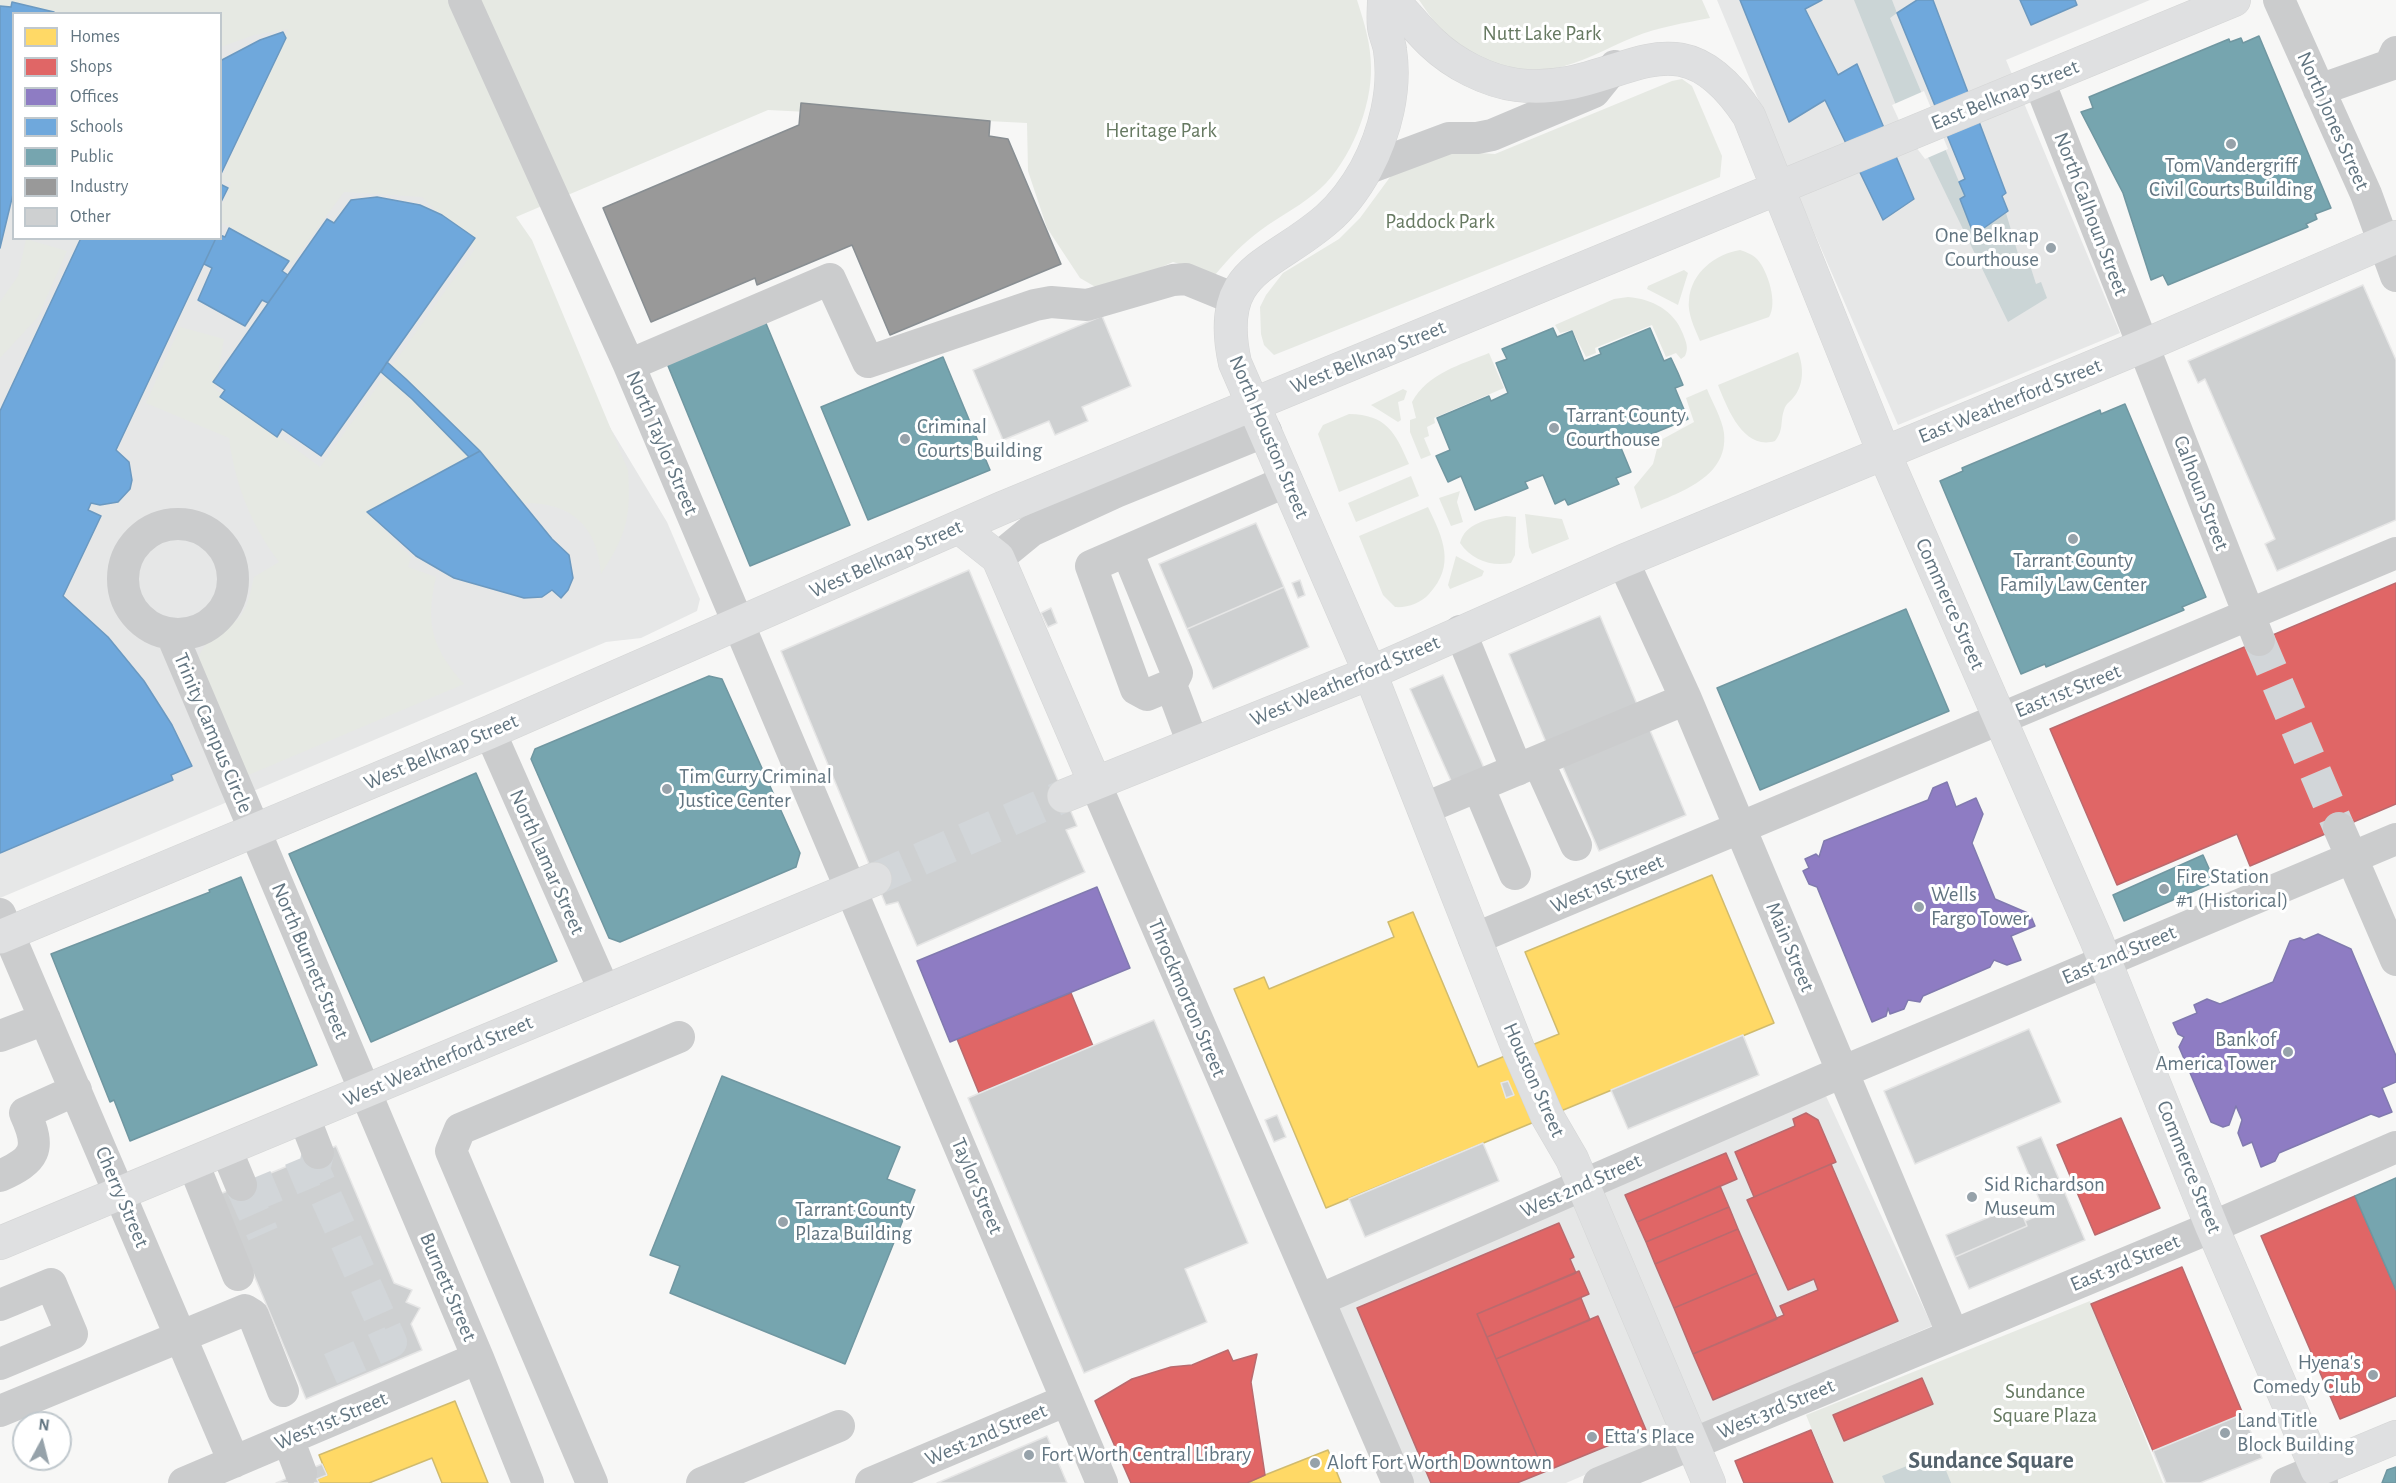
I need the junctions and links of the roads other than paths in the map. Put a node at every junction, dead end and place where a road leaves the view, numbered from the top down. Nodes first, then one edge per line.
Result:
1 (1384, 0) edge
2 (1391, 0) edge
3 (2234, 0) edge
4 (2279, 0) edge
5 (467, 1) edge
6 (1621, 58) junction
7 (2394, 65) edge
8 (2039, 81) junction
9 (2319, 90) junction
10 (1366, 169) junction
11 (1777, 189) junction
12 (2389, 240) edge
13 (2396, 276) edge
14 (1235, 299) junction
15 (2143, 346) junction
16 (629, 365) junction
17 (1260, 417) junction
18 (1884, 453) junction
19 (1287, 482) junction
20 (959, 527) junction
21 (1127, 551) junction
22 (2396, 553) edge
23 (998, 558) junction
24 (1623, 561) junction
25 (738, 625) junction
26 (2254, 628) junction
27 (1460, 631) junction
28 (172, 635) dead end
29 (1370, 673) junction
30 (1171, 685) junction
31 (1686, 699) junction
32 (2001, 719) junction
33 (490, 732) junction
34 (1193, 744) junction
35 (1528, 765) junction
36 (1095, 783) junction
37 (1478, 786) junction
38 (1064, 796) tunnel mouth
39 (1423, 809) junction
40 (1740, 828) junction
41 (2339, 828) tunnel mouth
42 (255, 831) junction
43 (2396, 838) edge
44 (2351, 857) junction
45 (1588, 872) junction
46 (1515, 873) dead end
47 (864, 884) junction
48 (3, 929) edge
49 (1474, 939) junction
50 (2106, 960) junction
51 (2396, 960) edge
52 (605, 992) junction
53 (45, 1019) junction
54 (0, 1036) edge
55 (679, 1037) dead end
56 (1842, 1071) junction
57 (76, 1090) junction
58 (365, 1092) junction
59 (12, 1117) edge
60 (304, 1117) junction
61 (2396, 1147) edge
62 (226, 1149) junction
63 (318, 1153) tunnel mouth
64 (193, 1163) junction
65 (0, 1176) edge
66 (241, 1185) tunnel mouth
67 (1582, 1186) junction
68 (121, 1193) junction
69 (2212, 1227) junction
70 (0, 1243) edge
71 (238, 1275) dead end
72 (1319, 1300) junction
73 (0, 1305) edge
74 (1953, 1335) junction
75 (181, 1336) junction
76 (478, 1358) junction
77 (0, 1364) edge
78 (283, 1391) dead end
79 (1067, 1400) junction
80 (0, 1411) edge
81 (839, 1426) dead end
82 (2396, 1437) edge
83 (288, 1439) junction
84 (1692, 1444) junction
85 (234, 1469) edge
86 (301, 1473) dead end
87 (2320, 1477) edge
88 (184, 1483) edge
89 (528, 1483) edge
90 (592, 1483) edge
91 (702, 1483) edge
92 (871, 1483) edge
93 (1102, 1483) edge
94 (1398, 1483) edge
95 (1599, 1483) edge
96 (1709, 1483) edge
97 (2286, 1483) edge

1 - 10 main road, North Houston Street
2 - 6 main road, Commerce Street
3 - 8 main road, East Belknap Street
4 - 9 street, North Jones Street
5 - 16 street, North Taylor Street
6 - 10 street
6 - 11 main road, Commerce Street
7 - 9 street
8 - 11 main road, East Belknap Street
8 - 15 street, North Calhoun Street
9 - 12 street, North Jones Street
10 - 14 main road, North Houston Street
11 - 17 main road, West Belknap Street
11 - 18 main road, Commerce Street
12 - 13 street, North Jones Street
12 - 15 main road, East Weatherford Street
14 - 16 street
14 - 17 main road, North Houston Street
15 - 18 main road, East Weatherford Street
15 - 26 street, Calhoun Street
16 - 25 street, North Taylor Street
17 - 19 main road, North Houston Street
17 - 20 main road, West Belknap Street
17 - 23 street
18 - 24 main road, East Weatherford Street
18 - 32 main road, Commerce Street
19 - 21 street
19 - 29 main road, North Houston Street
20 - 23 main road, Throckmorton Street
20 - 25 main road, West Belknap Street
21 - 30 street
21 - 30 street
22 - 26 street, East 1st Street
23 - 36 main road, Throckmorton Street
24 - 27 main road, West Weatherford Street
24 - 31 street, Main Street
25 - 33 main road, West Belknap Street
25 - 47 street, North Taylor Street
26 - 32 street, East 1st Street
27 - 29 main road, West Weatherford Street
27 - 35 street
28 - 42 street, Trinity Campus Circle
29 - 34 main road, West Weatherford Street
29 - 39 main road, Houston Street
30 - 34 street
31 - 35 street
31 - 40 street, Main Street
32 - 40 street, East 1st Street
32 - 50 main road, Commerce Street
33 - 42 main road, West Belknap Street
33 - 52 street, North Lamar Street
34 - 36 main road, West Weatherford Street
35 - 37 street
35 - 45 street
36 - 38 main road, West Weatherford Street
36 - 72 street, Throckmorton Street
37 - 39 street
37 - 46 street
39 - 49 main road, Houston Street
40 - 45 street, West 1st Street
40 - 56 street, Main Street
41 - 44 street
42 - 48 main road, West Belknap Street
42 - 58 street, North Burnett Street
43 - 44 street, East 2nd Street
44 - 50 street, East 2nd Street
44 - 51 street
45 - 49 street, West 1st Street
47 - 52 main road, West Weatherford Street
47 - 79 street, Taylor Street
48 - 53 street, Cherry Street
49 - 67 main road, Houston Street
50 - 56 street, East 2nd Street
50 - 69 main road, Commerce Street
52 - 58 main road, West Weatherford Street
53 - 54 street
53 - 57 street, Cherry Street
55 - 90 street
56 - 67 street, West 2nd Street
56 - 74 street, Main Street
57 - 59 street
57 - 68 street, Cherry Street
58 - 60 main road, West Weatherford Street
58 - 76 street, Burnett Street
59 - 65 street
60 - 62 main road, West Weatherford Street
60 - 63 street
61 - 69 street, East 3rd Street
62 - 64 main road, West Weatherford Street
62 - 66 street
64 - 68 main road, West Weatherford Street
64 - 71 street
67 - 72 street, West 2nd Street
67 - 84 main road, Houston Street
68 - 70 main road, West Weatherford Street
68 - 75 street, Cherry Street
69 - 74 street, East 3rd Street
69 - 87 main road, Commerce Street
72 - 94 street, Throckmorton Street
73 - 77 street
74 - 84 street, West 3rd Street
75 - 78 street
75 - 80 street
75 - 85 street, Cherry Street
76 - 83 street, West 1st Street
76 - 89 street, Burnett Street
79 - 92 street, West 2nd Street
79 - 93 street, Taylor Street
81 - 91 street
82 - 87 main road
83 - 85 street, West 1st Street
83 - 86 street
84 - 95 street, West 3rd Street
84 - 96 main road, Houston Street
85 - 88 street, West 1st Street
87 - 97 street

